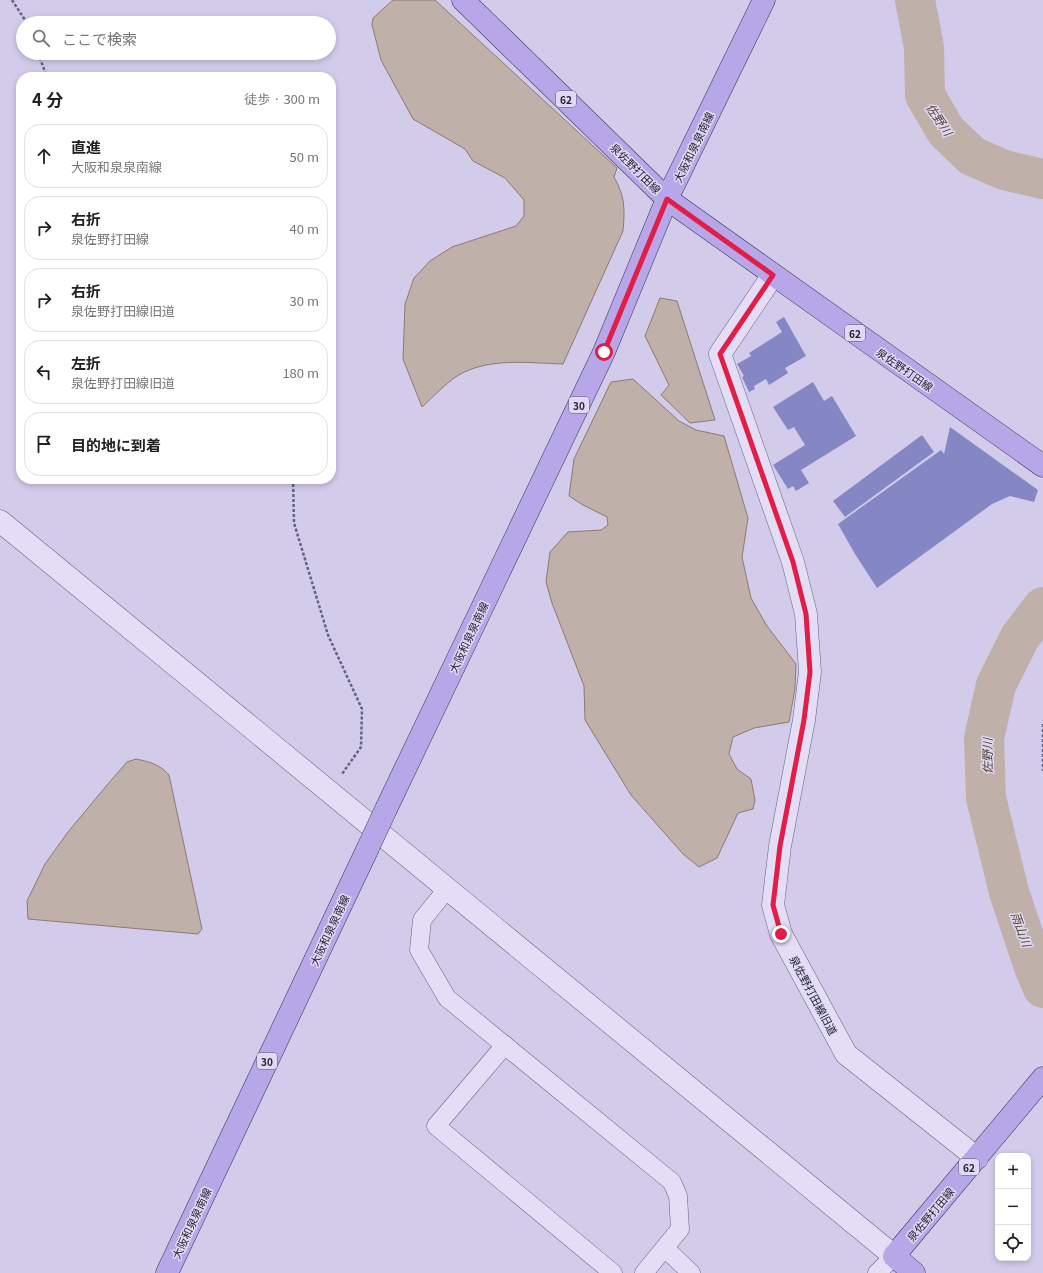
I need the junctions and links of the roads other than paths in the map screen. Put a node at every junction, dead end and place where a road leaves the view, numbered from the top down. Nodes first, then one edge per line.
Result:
1 (463, 0) edge
2 (764, 0) edge
3 (667, 199) junction
4 (773, 275) junction
5 (1043, 466) edge
6 (0, 522) edge
7 (447, 889) junction
8 (505, 1046) junction
9 (1043, 1078) edge
10 (977, 1158) junction
11 (666, 1248) junction
12 (894, 1256) junction
13 (168, 1273) edge
14 (613, 1273) edge
15 (644, 1273) edge
16 (691, 1273) edge
17 (876, 1273) edge
18 (914, 1273) edge

1 - 3 main road, 泉佐野打田線 / 62
2 - 3 main road, 大阪和泉泉南線 / 30
3 - 4 main road, 泉佐野打田線 / 62
3 - 13 main road, 大阪和泉泉南線 / 30, bridge
4 - 5 main road, 泉佐野打田線 / 62
4 - 10 street, 泉佐野打田線旧道
6 - 7 street
7 - 8 street
7 - 12 street
8 - 11 street
8 - 14 street
9 - 10 main road, 泉佐野打田線 / 62
10 - 12 main road, 泉佐野打田線 / 62
11 - 15 street
11 - 16 street
12 - 17 street
12 - 18 main road

